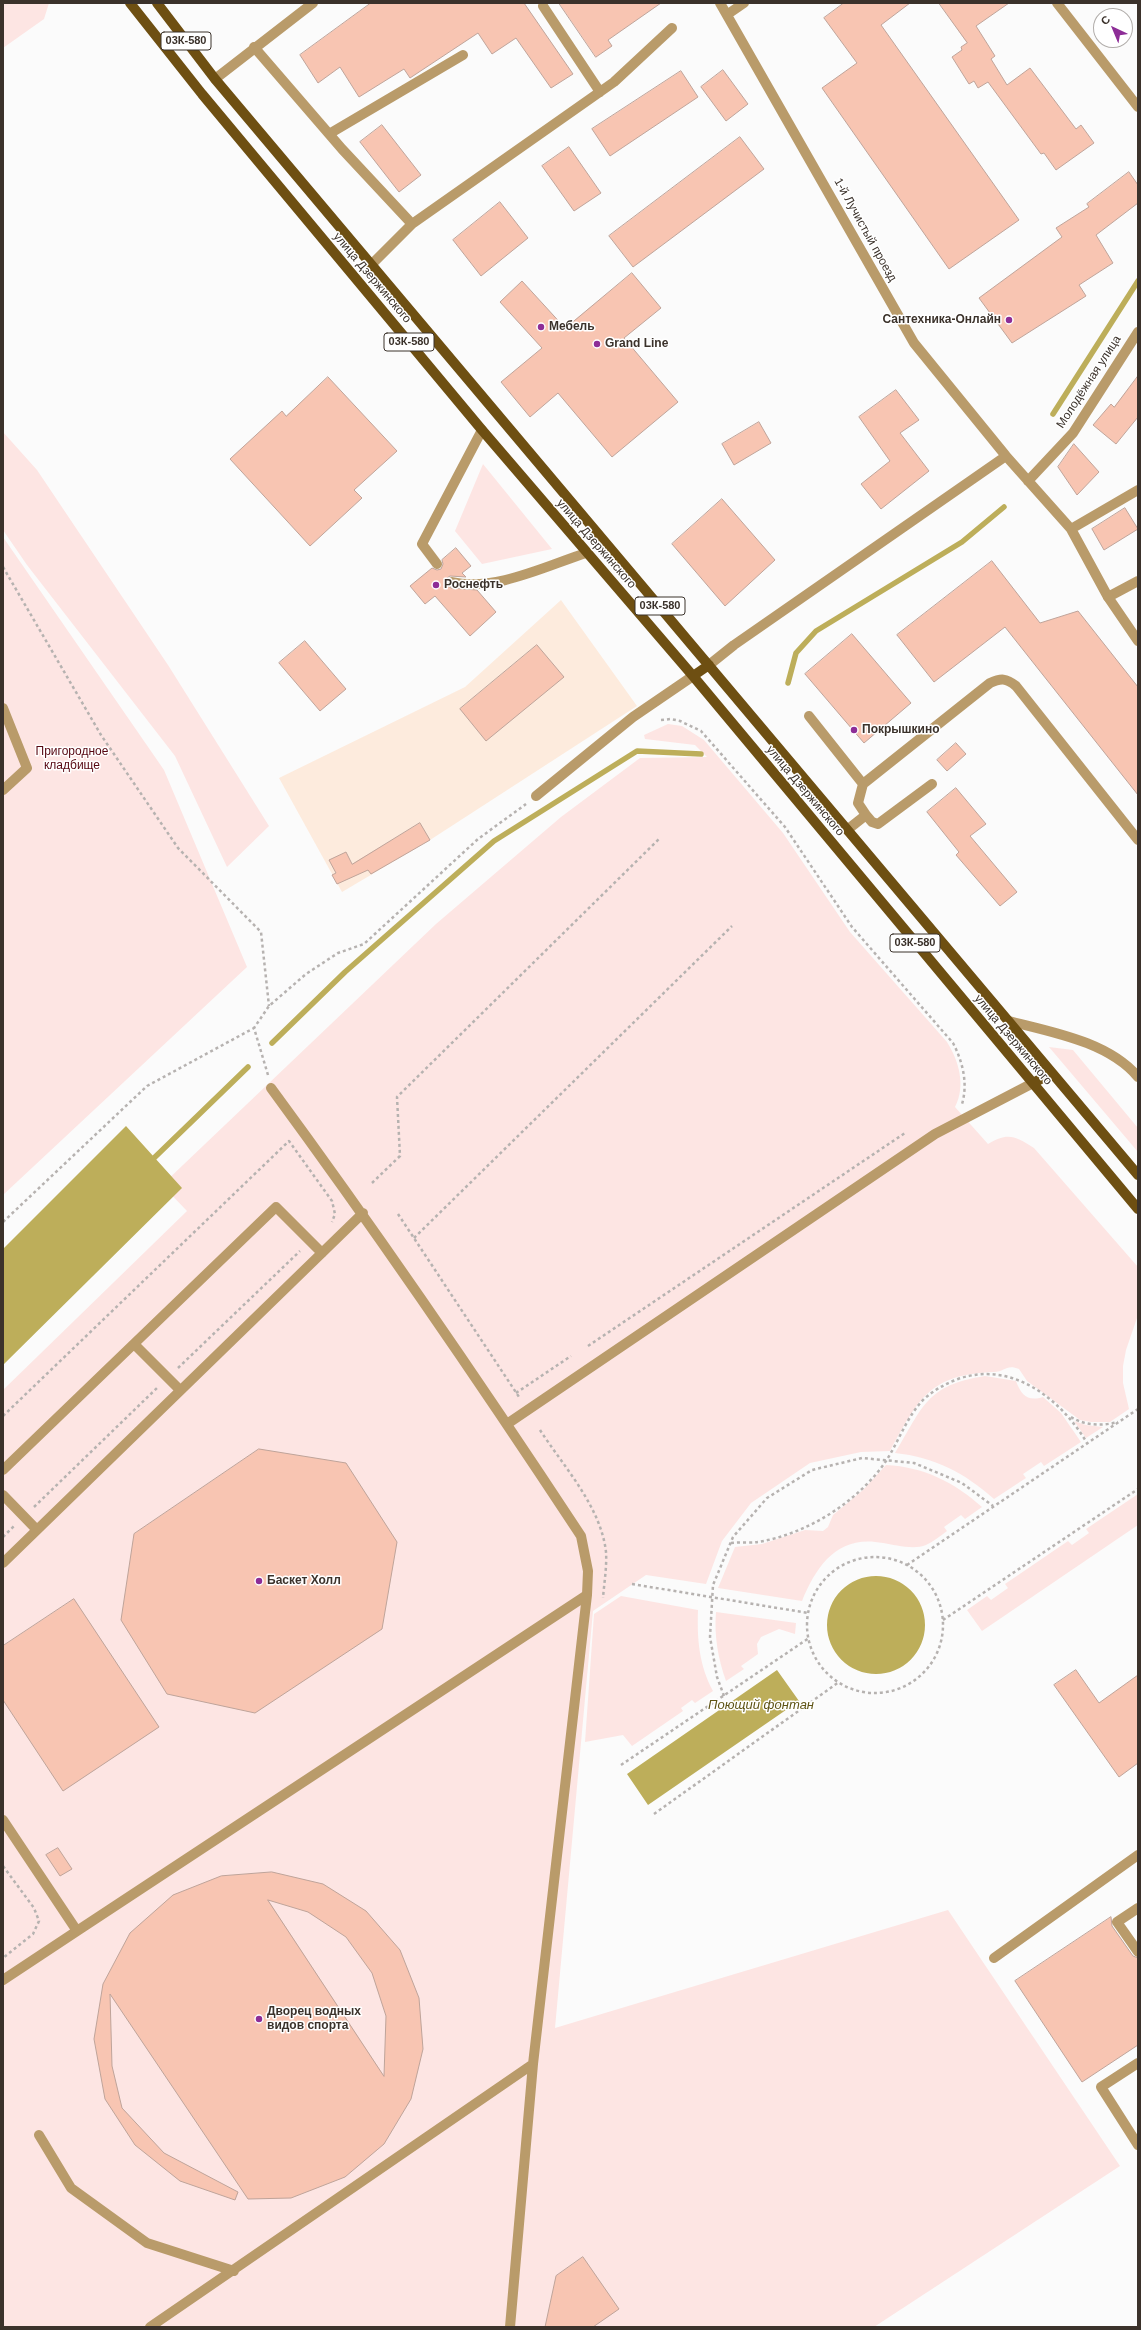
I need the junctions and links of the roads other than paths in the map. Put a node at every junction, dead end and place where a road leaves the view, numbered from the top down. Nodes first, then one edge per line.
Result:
1 (130, 3) edge
2 (157, 3) edge
3 (313, 3) edge
4 (720, 3) edge
5 (744, 3) edge
6 (1057, 3) edge
7 (543, 6) dead end
8 (728, 14) junction
9 (672, 28) dead end
10 (254, 47) junction
11 (463, 55) dead end
12 (215, 79) junction
13 (600, 92) junction
14 (1138, 107) edge
15 (329, 134) junction
16 (412, 224) junction
17 (372, 264) junction
18 (1138, 332) edge
19 (482, 430) junction
20 (1006, 456) junction
21 (1028, 481) junction
22 (1138, 490) edge
23 (1071, 530) junction
24 (586, 553) junction
25 (437, 564) dead end
26 (1138, 581) edge
27 (452, 582) dead end
28 (1108, 597) junction
29 (1138, 641) edge
30 (709, 665) junction
31 (693, 676) junction
32 (3, 708) edge
33 (809, 716) dead end
34 (862, 784) junction
35 (932, 784) dead end
36 (3, 790) edge
37 (536, 796) road end
38 (866, 815) junction
39 (847, 830) junction
40 (1138, 840) edge
41 (1009, 1021) junction
42 (1052, 1073) junction
43 (1138, 1077) edge
44 (1033, 1084) junction
45 (271, 1088) road end
46 (1138, 1175) edge
47 (1138, 1209) edge
48 (363, 1213) junction
49 (322, 1253) junction
50 (134, 1344) junction
51 (180, 1390) junction
52 (507, 1424) junction
53 (3, 1470) edge
54 (3, 1495) edge
55 (37, 1530) junction
56 (3, 1563) edge
57 (587, 1596) junction
58 (3, 1820) edge
59 (1138, 1855) edge
60 (1138, 1908) edge
61 (77, 1931) junction
62 (1138, 1952) edge
63 (994, 1958) dead end
64 (3, 1980) edge
65 (1138, 2063) edge
66 (533, 2064) junction
67 (40, 2136) dead end
68 (1138, 2145) edge
69 (234, 2271) junction
70 (150, 2327) edge
71 (510, 2327) edge

1 - 19 main road, улица Дзержинского / 03К-580
2 - 12 main road, улица Дзержинского / 03К-580
3 - 10 street
4 - 8 street, 1-й Лучистый проезд
5 - 8 street
6 - 14 street
7 - 13 street
8 - 20 street, 1-й Лучистый проезд
9 - 13 street
10 - 12 street
10 - 15 street
11 - 15 street
12 - 17 main road, улица Дзержинского / 03К-580
13 - 16 street
15 - 16 street
16 - 17 street
17 - 30 main road, улица Дзержинского / 03К-580
18 - 21 street, Молодёжная улица
19 - 24 main road, улица Дзержинского / 03К-580
19 - 25 street
20 - 21 street, 1-й Лучистый проезд
20 - 30 street
21 - 23 street, 1-й Лучистый проезд
22 - 23 street
23 - 28 street, 1-й Лучистый проезд
24 - 27 street
24 - 31 main road, улица Дзержинского / 03К-580
26 - 28 street
28 - 29 street, 1-й Лучистый проезд
30 - 31 main road
30 - 39 main road, улица Дзержинского / 03К-580
31 - 37 street
31 - 44 main road, улица Дзержинского / 03К-580
32 - 36 street
33 - 34 street
34 - 38 street
34 - 40 street
35 - 38 street
38 - 39 street
39 - 41 main road, улица Дзержинского / 03К-580
41 - 42 main road, улица Дзержинского / 03К-580
41 - 43 street
42 - 44 main road
42 - 46 main road, улица Дзержинского / 03К-580
44 - 47 main road, улица Дзержинского / 03К-580
44 - 52 street
45 - 48 street
48 - 49 street
48 - 52 street
49 - 50 street
49 - 51 street
50 - 51 street
50 - 53 street
51 - 55 street
52 - 57 street
54 - 55 street
55 - 56 street
57 - 61 street
57 - 66 street
58 - 61 street
59 - 63 street
60 - 62 street
61 - 64 street
65 - 68 street
66 - 69 street
66 - 71 street
67 - 69 street
69 - 70 street

